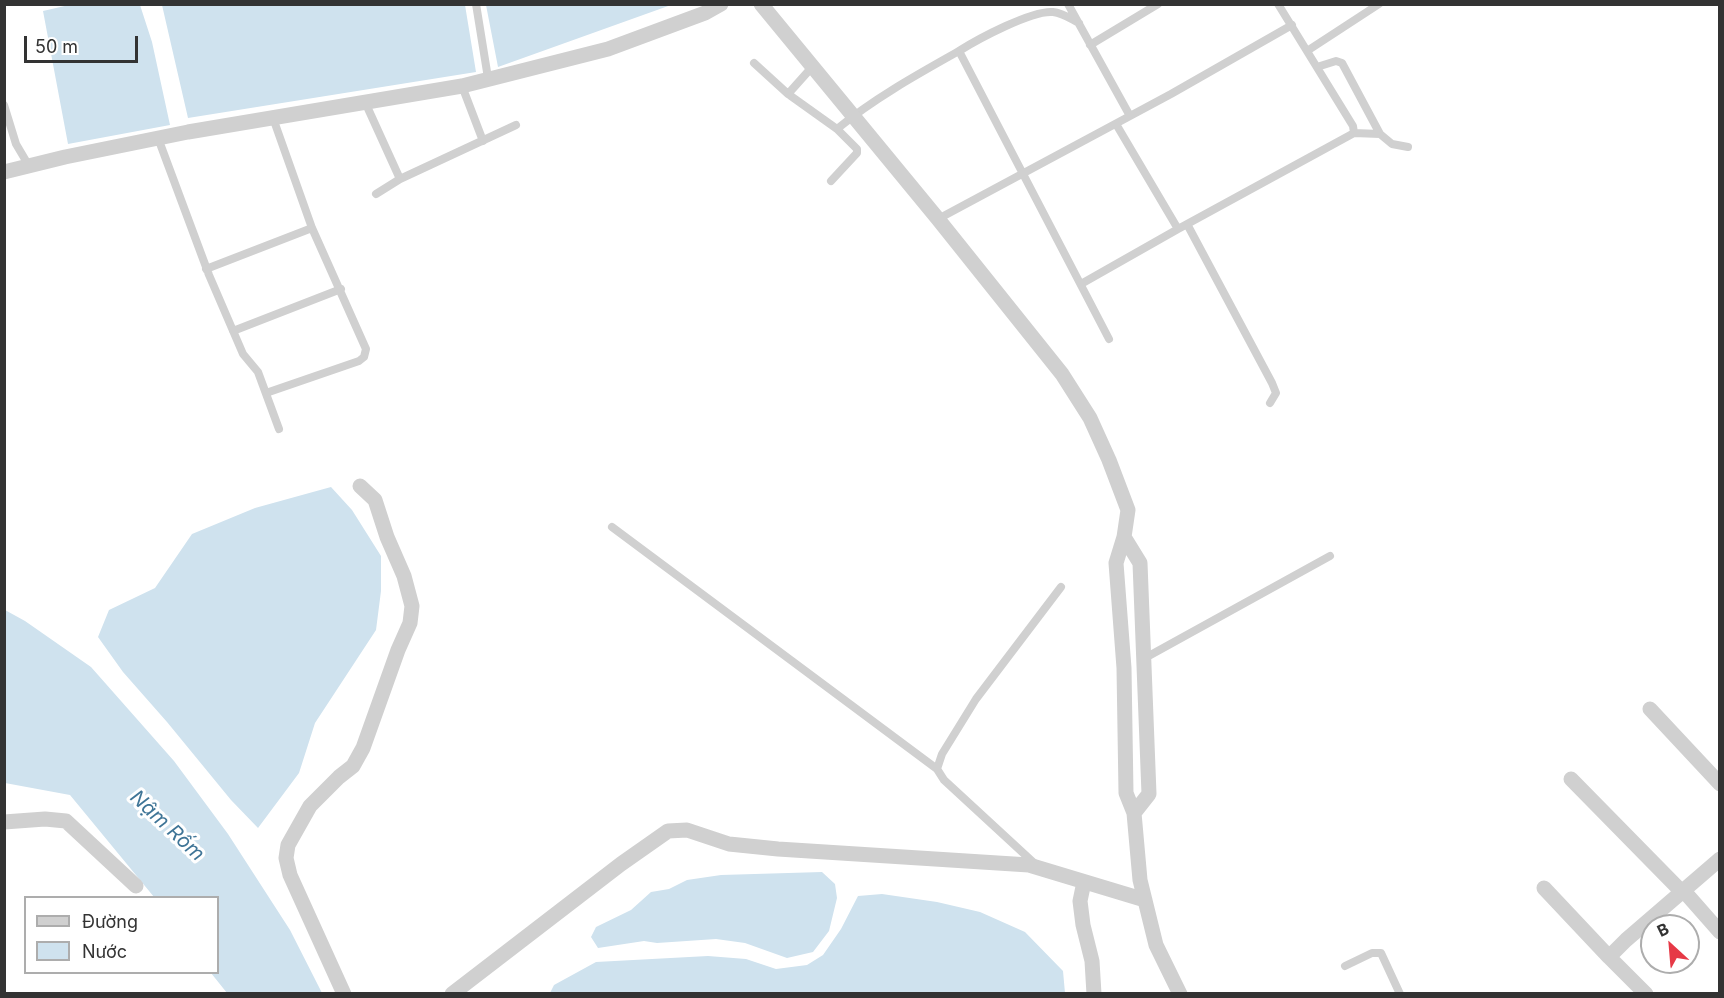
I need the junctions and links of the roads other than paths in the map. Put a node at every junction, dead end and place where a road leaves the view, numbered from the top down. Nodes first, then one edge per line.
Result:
1 (476, 4) edge
2 (721, 4) edge
3 (761, 4) edge
4 (1068, 4) edge
5 (1158, 4) edge
6 (1278, 4) edge
7 (1379, 4) edge
8 (1079, 24) junction
9 (1292, 25) junction
10 (1090, 45) junction
11 (959, 51) junction
12 (1307, 51) junction
13 (754, 63) dead end
14 (813, 66) junction
15 (1317, 67) junction
16 (488, 78) junction
17 (462, 86) junction
18 (788, 94) junction
19 (365, 102) junction
20 (4, 105) edge
21 (853, 116) junction
22 (1130, 116) junction
23 (273, 118) junction
24 (1116, 124) junction
25 (516, 125) dead end
26 (837, 129) junction
27 (1354, 133) junction
28 (1380, 134) junction
29 (158, 138) junction
30 (483, 141) junction
31 (1408, 147) dead end
32 (29, 166) junction
33 (4, 172) edge
34 (1023, 174) junction
35 (400, 179) junction
36 (831, 181) dead end
37 (376, 194) dead end
38 (938, 219) junction
39 (1187, 224) junction
40 (312, 228) junction
41 (1178, 229) junction
42 (206, 269) junction
43 (1081, 285) junction
44 (341, 289) junction
45 (233, 332) junction
46 (1109, 339) dead end
47 (266, 393) junction
48 (1270, 404) dead end
49 (279, 429) dead end
50 (360, 486) dead end
51 (612, 527) dead end
52 (1124, 537) junction
53 (1330, 556) dead end
54 (1061, 587) dead end
55 (1145, 658) junction
56 (1650, 709) dead end
57 (937, 769) junction
58 (1572, 779) dead end
59 (1719, 784) edge
60 (1134, 813) junction
61 (4, 822) edge
62 (1719, 859) edge
63 (1039, 868) junction
64 (1084, 882) junction
65 (136, 886) dead end
66 (1544, 888) dead end
67 (1682, 891) junction
68 (1145, 900) junction
69 (1719, 932) edge
70 (1610, 957) junction
71 (1345, 966) dead end
72 (344, 993) edge
73 (452, 993) edge
74 (1094, 993) edge
75 (1180, 993) edge
76 (1400, 993) edge
77 (1646, 993) edge

1 - 16 lane
2 - 16 street
3 - 14 street
4 - 8 lane
5 - 10 lane
6 - 9 lane
7 - 12 lane
8 - 10 lane
8 - 11 lane
9 - 12 lane
9 - 22 lane
10 - 22 lane
11 - 21 lane
11 - 34 lane
12 - 15 lane
13 - 18 lane
14 - 18 lane
14 - 21 street
15 - 27 lane
15 - 28 lane
16 - 17 street
17 - 19 street
17 - 30 lane
18 - 26 lane
19 - 23 street
19 - 35 lane
20 - 32 lane
21 - 26 lane
21 - 38 street
22 - 24 lane
23 - 29 street
23 - 40 lane
24 - 34 lane
24 - 41 lane
25 - 30 lane
26 - 36 lane
27 - 28 lane
27 - 39 lane
28 - 31 lane
29 - 32 street
29 - 42 lane
30 - 35 lane
32 - 33 street
34 - 38 lane
34 - 43 lane
35 - 37 lane
38 - 52 street
39 - 41 lane
39 - 48 lane
40 - 42 lane
40 - 44 lane
41 - 43 lane
42 - 45 lane
43 - 46 lane
44 - 45 lane
44 - 47 lane
45 - 47 lane
47 - 49 lane
50 - 72 street
51 - 57 lane
52 - 55 street
52 - 60 street
53 - 55 lane
54 - 57 lane
55 - 60 street
56 - 59 street
57 - 63 lane
58 - 67 street
60 - 68 street
61 - 65 street
62 - 67 street
63 - 64 street
63 - 73 street
64 - 68 street
64 - 74 street
66 - 70 street
67 - 69 street
67 - 70 street
68 - 75 street
70 - 77 street
71 - 76 lane

